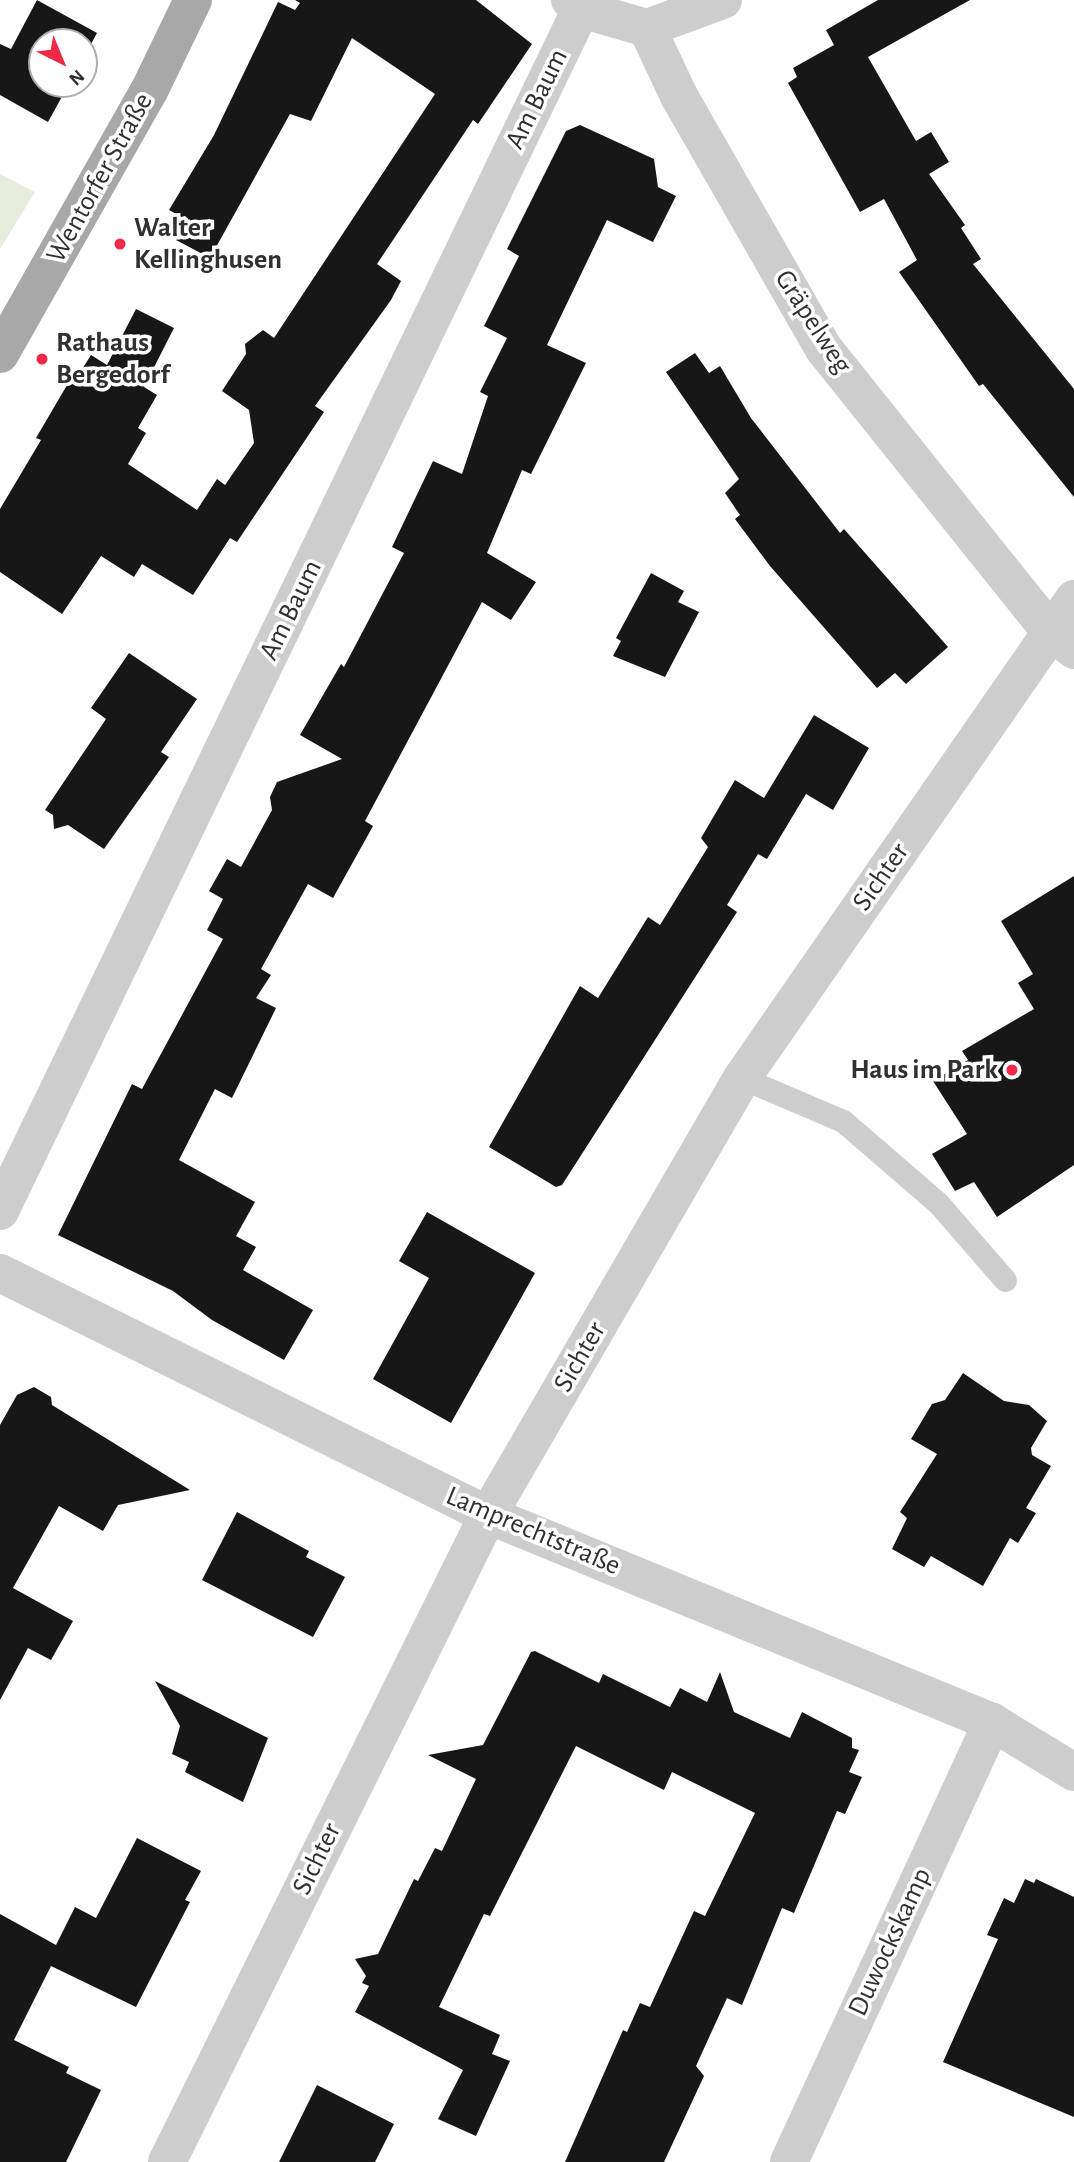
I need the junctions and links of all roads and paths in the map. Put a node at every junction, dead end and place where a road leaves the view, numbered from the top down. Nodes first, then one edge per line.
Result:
1 (193, 0) edge
2 (723, 0) edge
3 (576, 4) edge
4 (647, 28) junction
5 (0, 354) edge
6 (1074, 599) edge
7 (1062, 640) edge
8 (742, 1078) junction
9 (0, 1211) edge
10 (0, 1273) edge
11 (1004, 1280) dead end
12 (488, 1515) junction
13 (992, 1722) junction
14 (1074, 1772) edge
15 (167, 2162) edge
16 (789, 2162) edge

1 - 5 main road, Wentorfer Straße
2 - 4 street
3 - 4 street
3 - 9 street, Am Baum
4 - 7 street, Gräpelweg
6 - 7 street, Sichter
7 - 8 street, Sichter
8 - 11 lane
8 - 12 street, Sichter
10 - 12 street, Lamprechtstraße
12 - 13 street, Lamprechtstraße
12 - 15 street, Sichter
13 - 14 street, Lamprechtstraße
13 - 16 street, Duwockskamp

